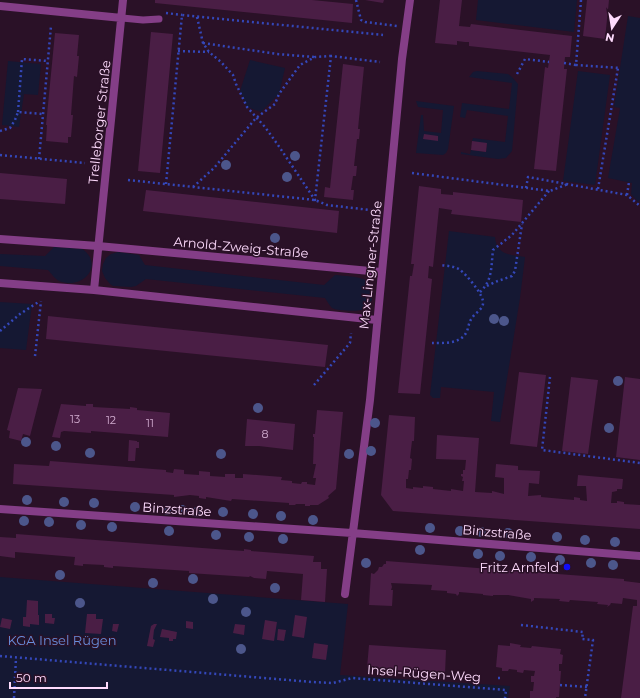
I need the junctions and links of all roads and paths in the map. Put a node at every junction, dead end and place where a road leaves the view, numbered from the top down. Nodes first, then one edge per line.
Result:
1 (123, 0) edge
2 (356, 0) edge
3 (410, 0) edge
4 (581, 0) edge
5 (0, 6) edge
6 (197, 17) junction
7 (122, 18) junction
8 (159, 18) dead end
9 (51, 26) dead end
10 (406, 27) junction
11 (384, 34) dead end
12 (203, 43) junction
13 (178, 50) junction
14 (209, 52) junction
15 (331, 56) junction
16 (315, 57) junction
17 (48, 61) junction
18 (380, 62) dead end
19 (549, 62) dead end
20 (564, 63) dead end
21 (576, 65) junction
22 (517, 74) dead end
23 (18, 112) junction
24 (43, 114) junction
25 (256, 118) junction
26 (0, 131) edge
27 (0, 155) edge
28 (39, 159) junction
29 (85, 163) dead end
30 (412, 173) dead end
31 (128, 180) dead end
32 (629, 182) dead end
33 (166, 184) junction
34 (568, 184) junction
35 (193, 187) junction
36 (526, 188) junction
37 (598, 189) junction
38 (550, 191) junction
39 (627, 195) junction
40 (315, 200) junction
41 (640, 206) edge
42 (388, 212) junction
43 (522, 223) junction
44 (0, 239) edge
45 (98, 246) junction
46 (441, 265) dead end
47 (381, 272) junction
48 (0, 283) edge
49 (486, 286) junction
50 (94, 290) junction
51 (480, 292) junction
52 (377, 320) junction
53 (0, 331) edge
54 (351, 332) dead end
55 (432, 343) dead end
56 (35, 356) dead end
57 (550, 377) dead end
58 (314, 384) dead end
59 (640, 463) edge
60 (0, 509) edge
61 (352, 533) junction
62 (640, 556) edge
63 (345, 594) dead end
64 (521, 625) dead end
65 (0, 656) edge
66 (16, 658) junction
67 (498, 678) dead end
68 (503, 678) dead end
69 (560, 685) dead end
70 (587, 687) junction
71 (14, 698) edge
72 (505, 698) edge
73 (585, 698) edge

1 - 7 street, Trelleborger Straße
2 - 10 path
3 - 10 street, Max-Lingner-Straße
4 - 21 path
5 - 7 street
6 - 11 path
6 - 12 path
6 - 13 path
7 - 8 lane
7 - 45 street, Trelleborger Straße
9 - 17 path
10 - 42 street, Max-Lingner-Straße
12 - 14 path
12 - 16 path
13 - 14 path
13 - 33 path
14 - 25 path
15 - 16 path
15 - 18 path
15 - 40 path
16 - 25 path
17 - 23 path
17 - 24 path
19 - 22 path
20 - 21 path
21 - 37 path
23 - 24 path
23 - 26 path
24 - 28 path
25 - 35 path
25 - 40 path
27 - 28 path
28 - 29 path
30 - 36 path
31 - 33 path
32 - 39 path
33 - 35 path
34 - 36 path
34 - 37 path
34 - 38 path
35 - 40 path
36 - 38 path
37 - 39 path
38 - 43 path
39 - 41 path
40 - 42 path
42 - 47 street, Max-Lingner-Straße
43 - 49 path
43 - 49 path
44 - 45 street, Arnold-Zweig-Straße
45 - 47 street, Arnold-Zweig-Straße
45 - 50 street
46 - 51 path
47 - 52 street, Max-Lingner-Straße
48 - 50 street
49 - 51 path
50 - 52 street
51 - 55 path
52 - 61 street, Max-Lingner-Straße
53 - 56 path
54 - 58 path
57 - 59 path
60 - 61 street, Binzstraße
61 - 62 street, Binzstraße
61 - 63 street
64 - 70 path
65 - 66 path
66 - 71 path
66 - 72 path, Insel-Rügen-Weg
67 - 68 path
69 - 70 path
70 - 73 path

